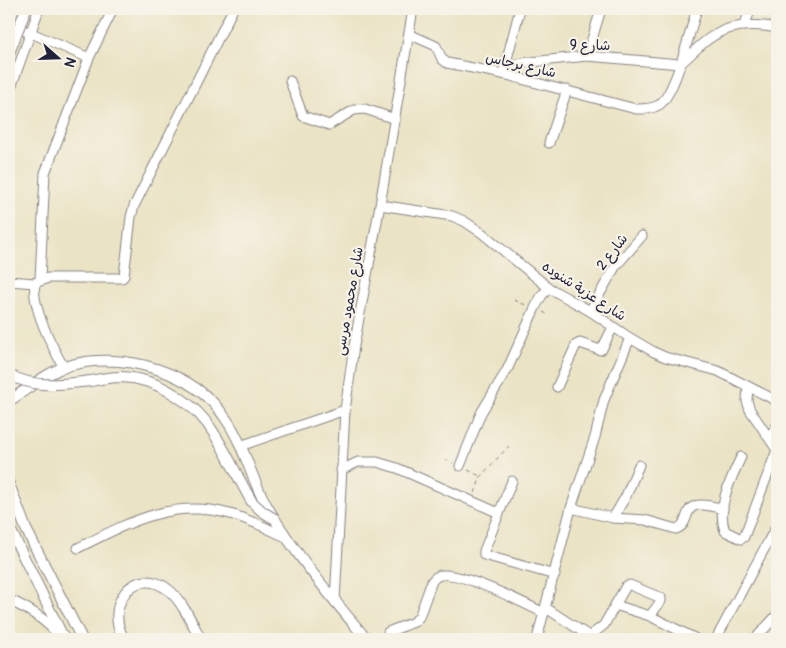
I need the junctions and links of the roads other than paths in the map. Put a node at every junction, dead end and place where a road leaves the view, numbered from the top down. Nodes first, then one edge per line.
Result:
1 (26, 9) edge
2 (39, 9) edge
3 (113, 9) edge
4 (233, 9) edge
5 (414, 9) edge
6 (520, 9) edge
7 (601, 9) edge
8 (697, 9) edge
9 (750, 9) edge
10 (9, 25) edge
11 (744, 26) junction
12 (777, 28) edge
13 (29, 32) junction
14 (410, 34) junction
15 (9, 53) edge
16 (587, 56) junction
17 (89, 58) junction
18 (680, 64) junction
19 (503, 74) junction
20 (290, 81) dead end
21 (567, 90) junction
22 (9, 93) edge
23 (395, 119) junction
24 (549, 143) dead end
25 (380, 205) junction
26 (642, 236) dead end
27 (9, 281) edge
28 (38, 281) junction
29 (549, 288) junction
30 (590, 311) junction
31 (613, 327) junction
32 (630, 338) junction
33 (64, 368) junction
34 (9, 375) edge
35 (557, 387) dead end
36 (748, 387) junction
37 (9, 401) edge
38 (777, 401) edge
39 (345, 410) junction
40 (777, 426) edge
41 (768, 437) junction
42 (240, 446) junction
43 (777, 450) edge
44 (741, 457) dead end
45 (639, 465) dead end
46 (460, 466) dead end
47 (341, 470) junction
48 (512, 481) dead end
49 (9, 484) edge
50 (571, 508) junction
51 (723, 509) junction
52 (499, 513) junction
53 (614, 518) junction
54 (275, 519) junction
55 (777, 525) edge
56 (9, 527) edge
57 (286, 537) junction
58 (78, 548) dead end
59 (555, 575) junction
60 (9, 600) edge
61 (336, 602) junction
62 (615, 606) junction
63 (545, 610) junction
64 (777, 615) edge
65 (650, 616) junction
66 (388, 632) dead end
67 (362, 638) edge
68 (588, 638) edge
69 (64, 639) edge
70 (82, 639) edge
71 (124, 639) edge
72 (200, 639) edge
73 (537, 639) edge
74 (696, 639) edge
75 (716, 639) edge
76 (755, 639) edge

1 - 15 main road, bridge
2 - 13 street
3 - 17 street
4 - 28 street
5 - 14 street, شارع محمود مرسى
6 - 19 street
7 - 16 street
8 - 18 street
9 - 11 street
10 - 13 street
11 - 12 street
11 - 18 street
13 - 17 street
13 - 22 street
14 - 19 street, شارع برجاس
14 - 23 street, شارع محمود مرسى
16 - 18 street, شارع 9
16 - 19 street, شارع 9
17 - 28 street
18 - 21 street, شارع برجاس
19 - 21 street, شارع برجاس
20 - 23 street
21 - 24 street
23 - 25 street, شارع محمود مرسى
25 - 29 street, شارع عزبة شنوده
25 - 39 street, شارع محمود مرسى
26 - 30 street, شارع 2
27 - 28 street
28 - 33 street
29 - 30 street, شارع عزبة شنوده
29 - 46 street
30 - 31 street, شارع عزبة شنوده
31 - 32 street, شارع عزبة شنوده
31 - 35 street
32 - 36 street, شارع عزبة شنوده
32 - 50 street
33 - 37 main road
33 - 42 main road
34 - 54 main road, bridge
36 - 38 street, شارع عزبة شنوده
36 - 41 street
39 - 42 street
39 - 47 street, شارع محمود مرسى
40 - 41 street
41 - 43 street
42 - 54 main road
43 - 51 street
44 - 51 street
45 - 53 street
47 - 52 street
47 - 61 street, شارع محمود مرسى
48 - 52 street
49 - 70 main road
50 - 53 street
50 - 59 street
51 - 53 street
52 - 59 street
54 - 57 main road
55 - 75 street
56 - 69 main road
57 - 58 street
57 - 61 main road
59 - 63 street
60 - 69 main road
61 - 67 main road
62 - 65 street
62 - 65 street
62 - 68 street
63 - 66 street
63 - 68 street
63 - 73 street
64 - 76 street
65 - 74 street
71 - 72 main road

